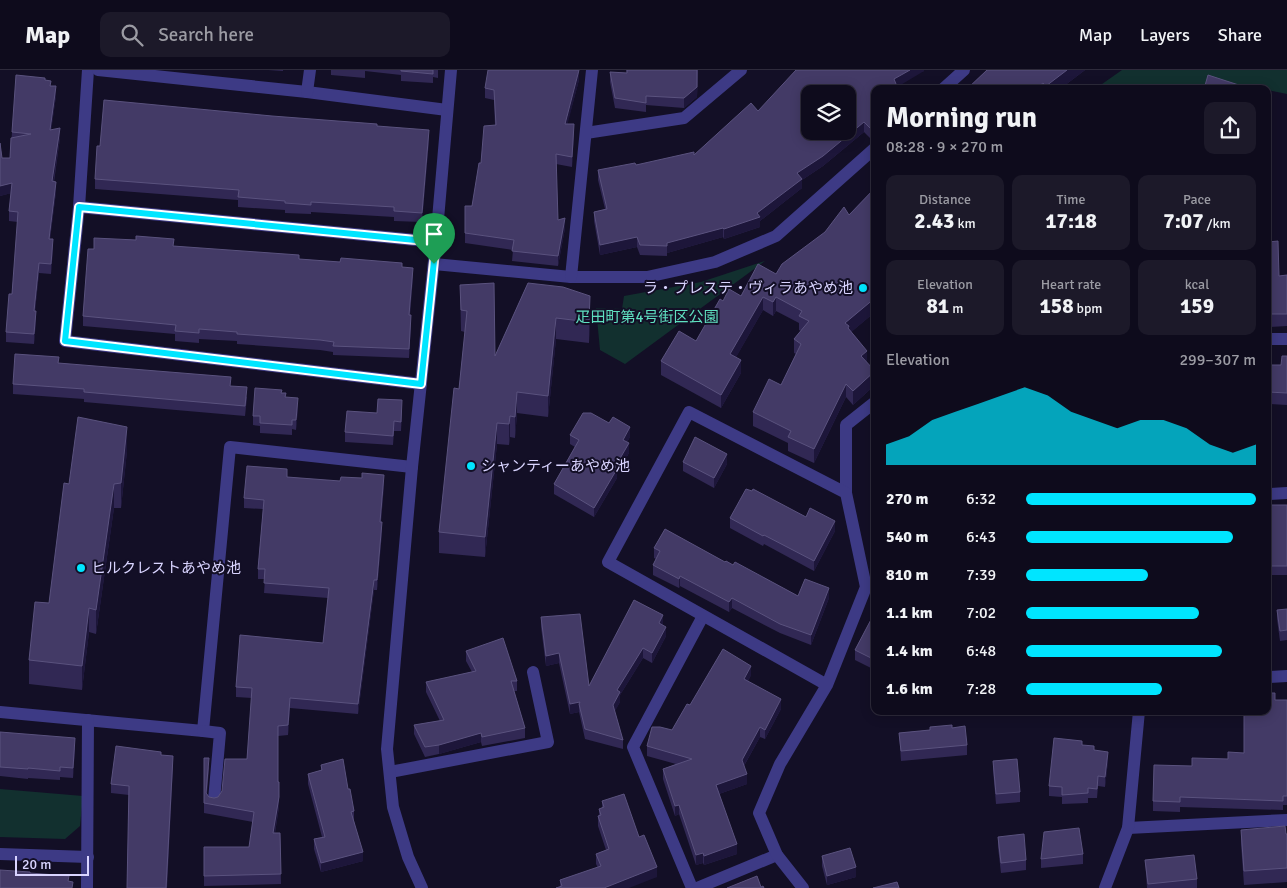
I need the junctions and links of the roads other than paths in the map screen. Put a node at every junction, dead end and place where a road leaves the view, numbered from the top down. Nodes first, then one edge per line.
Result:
1 (88, 70) edge
2 (98, 70) edge
3 (310, 70) edge
4 (451, 70) edge
5 (592, 70) edge
6 (741, 70) edge
7 (964, 70) edge
8 (947, 85) edge
9 (307, 92) junction
10 (448, 110) junction
11 (586, 133) junction
12 (871, 152) edge
13 (79, 207) junction
14 (436, 242) junction
15 (434, 264) junction
16 (571, 277) junction
17 (1287, 339) edge
18 (1271, 340) edge
19 (421, 384) junction
20 (871, 405) edge
21 (412, 467) junction
22 (846, 493) junction
23 (1287, 493) edge
24 (1271, 494) edge
25 (703, 616) junction
26 (533, 672) dead end
27 (1271, 676) edge
28 (1287, 676) edge
29 (827, 685) junction
30 (0, 712) edge
31 (1139, 715) edge
32 (88, 720) junction
33 (203, 731) junction
34 (390, 772) junction
35 (214, 800) edge
36 (1287, 820) edge
37 (1128, 828) junction
38 (0, 854) edge
39 (777, 855) junction
40 (88, 856) junction
41 (87, 888) edge
42 (422, 888) edge
43 (692, 888) edge
44 (698, 888) edge
45 (803, 888) edge
46 (1105, 888) edge

1 - 13 street
2 - 9 street
3 - 9 street
4 - 10 street
5 - 11 street
6 - 11 street
7 - 8 street
9 - 10 street
10 - 14 street
11 - 16 street
12 - 16 street
13 - 14 street
13 - 19 street
14 - 15 street
15 - 16 street
15 - 19 street
17 - 18 street
19 - 21 street
20 - 22 street
21 - 33 street
21 - 34 street
22 - 25 street
22 - 29 street
23 - 24 street
25 - 29 street
25 - 43 street
26 - 34 street
27 - 28 street
29 - 39 street
30 - 32 street
31 - 37 street
32 - 33 street
32 - 40 street
33 - 35 street
34 - 42 street
36 - 37 street
37 - 46 street
38 - 40 street
39 - 44 street
39 - 45 street
40 - 41 street

